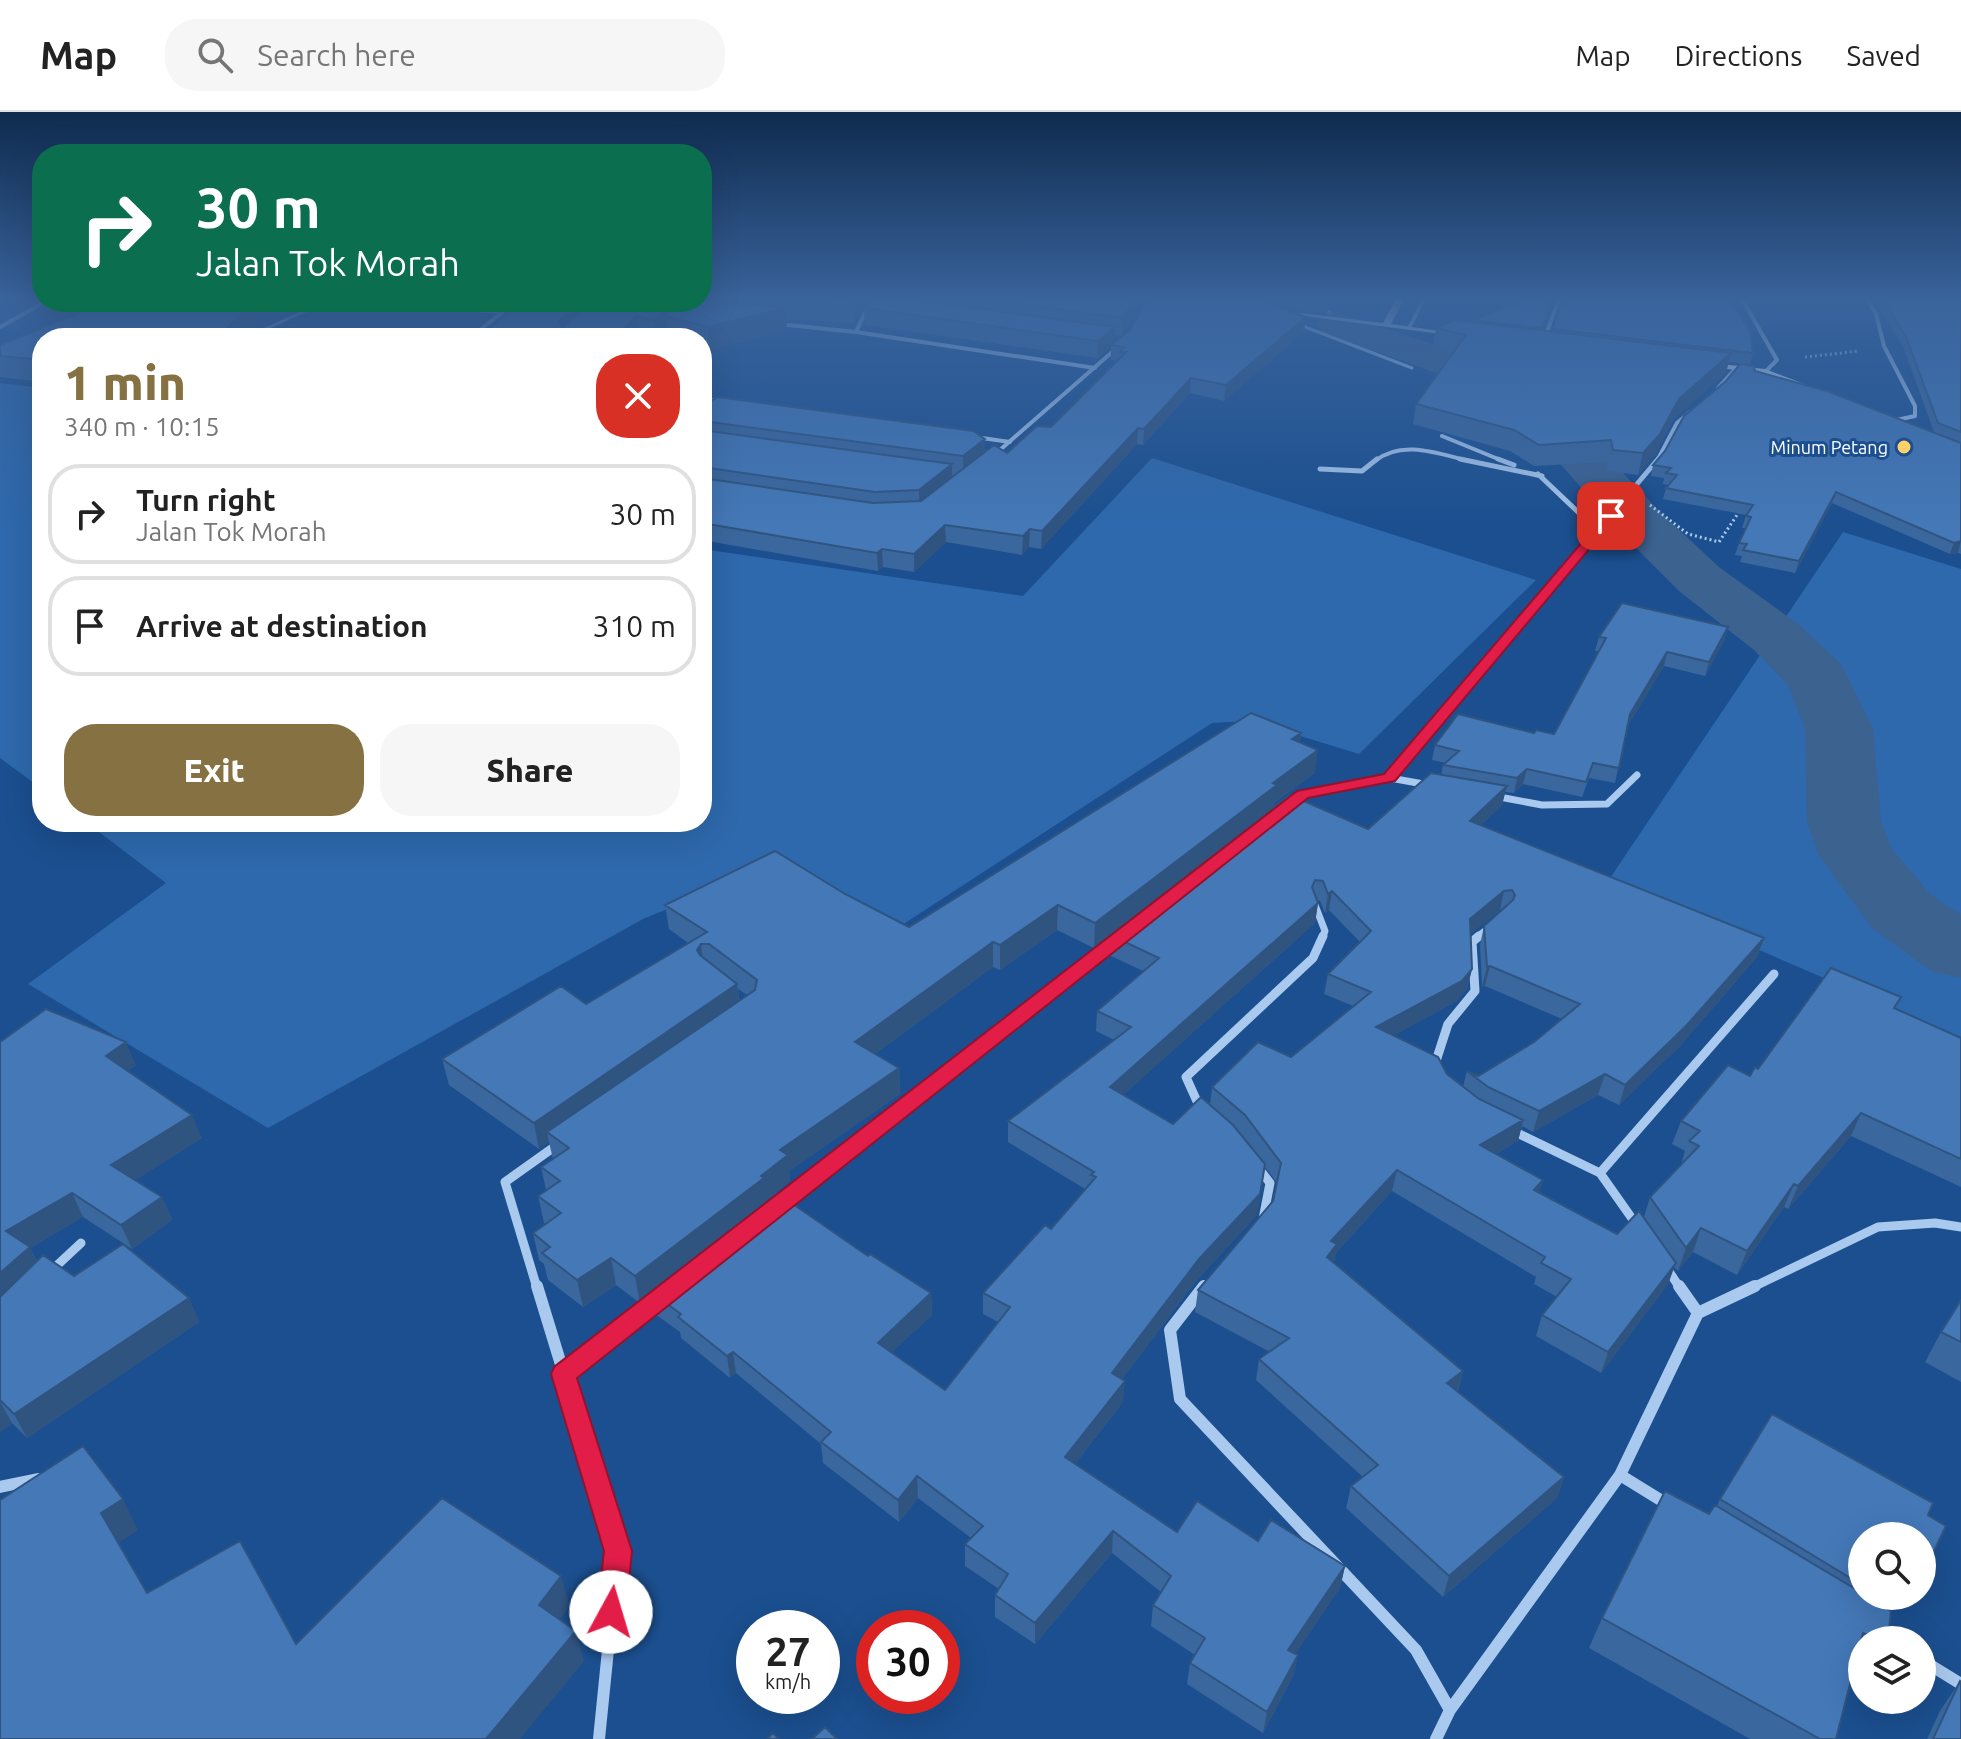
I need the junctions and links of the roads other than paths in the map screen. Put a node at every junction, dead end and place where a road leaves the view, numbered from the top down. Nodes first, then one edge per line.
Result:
1 (1087, 375) edge
2 (1730, 375) edge
3 (1773, 375) edge
4 (1899, 375) edge
5 (1827, 394) edge
6 (1709, 397) edge
7 (712, 400) edge
8 (728, 402) joint
9 (1698, 406) edge
10 (715, 411) edge
11 (1878, 415) edge
12 (1891, 421) junction
13 (1905, 427) edge
14 (963, 435) edge
15 (1442, 436) edge
16 (1010, 442) junction
17 (988, 460) edge
18 (1320, 469) dead end
19 (1542, 476) junction
20 (1598, 531) junction
21 (1637, 775) dead end
22 (1390, 778) junction
23 (1435, 786) edge
24 (1481, 794) edge
25 (1278, 814) edge
26 (1315, 905) edge
27 (1504, 915) edge
28 (1127, 932) edge
29 (1774, 974) dead end
30 (1441, 1075) edge
31 (1208, 1116) edge
32 (1506, 1127) edge
33 (570, 1136) edge
34 (1244, 1151) edge
35 (1600, 1173) junction
36 (776, 1207) edge
37 (1961, 1227) edge
38 (1254, 1229) edge
39 (1644, 1236) edge
40 (81, 1243) dead end
41 (1662, 1262) edge
42 (1215, 1272) edge
43 (41, 1282) edge
44 (664, 1296) edge
45 (1698, 1313) junction
46 (563, 1374) junction
47 (57, 1475) edge
48 (1620, 1475) junction
49 (0, 1487) edge
50 (1674, 1508) edge
51 (1936, 1669) edge
52 (1961, 1684) edge
53 (1450, 1710) junction
54 (599, 1739) edge
55 (1436, 1739) edge

1 - 16 street
2 - 6 street
3 - 5 street
4 - 12 street
7 - 8 street
8 - 10 lane
9 - 20 street
11 - 12 street
12 - 13 street
14 - 16 street
15 - 19 street
16 - 17 street
18 - 19 street
19 - 20 street
20 - 22 street
21 - 24 street
22 - 23 street
22 - 25 street
26 - 31 street
27 - 30 street
28 - 36 street
29 - 35 street
32 - 35 street
33 - 46 street
34 - 38 street
35 - 39 street
37 - 45 street
40 - 43 street
41 - 45 street
42 - 53 street
44 - 46 street
45 - 48 street
46 - 54 street
47 - 49 street
48 - 50 street
48 - 53 street
51 - 52 street
53 - 55 street

